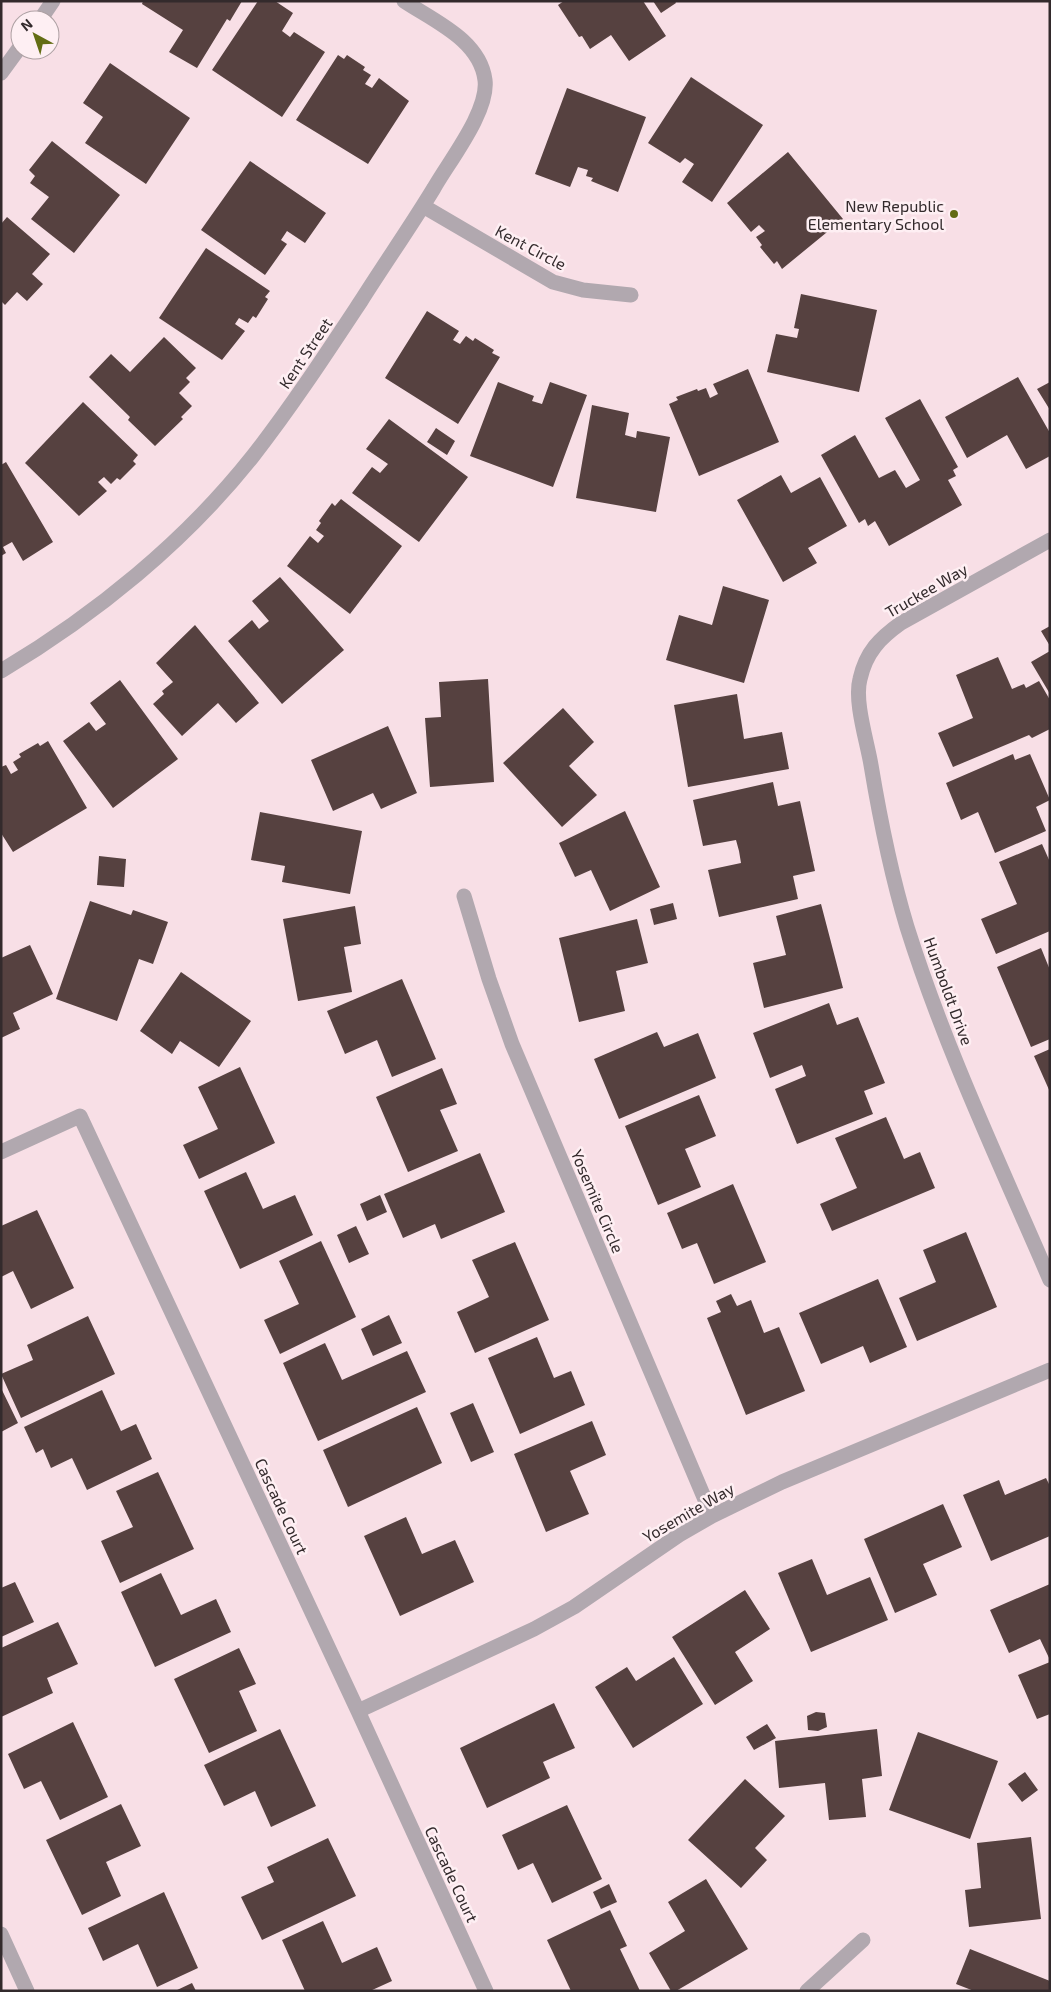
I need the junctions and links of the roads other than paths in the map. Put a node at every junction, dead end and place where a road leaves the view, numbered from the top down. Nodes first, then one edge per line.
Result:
1 (404, 1) edge
2 (10, 60) edge
3 (1, 73) edge
4 (423, 206) junction
5 (631, 295) dead end
6 (1050, 540) edge
7 (1, 671) edge
8 (860, 700) joint
9 (464, 896) dead end
10 (1, 1152) edge
11 (1050, 1280) edge
12 (1050, 1370) edge
13 (712, 1516) junction
14 (358, 1711) junction
15 (1, 1934) edge
16 (863, 1940) dead end
17 (28, 1991) edge
18 (486, 1991) edge
19 (807, 1991) edge

1 - 4 street, Kent Street
2 - 3 street
4 - 5 street, Kent Circle
4 - 7 street, Kent Street
6 - 8 street, Truckee Way
8 - 11 street, Humboldt Drive
9 - 13 street, Yosemite Circle
10 - 14 street, Cascade Court
12 - 13 street, Yosemite Way
13 - 14 street, Yosemite Way
14 - 18 street, Cascade Court
15 - 17 street
16 - 19 street

